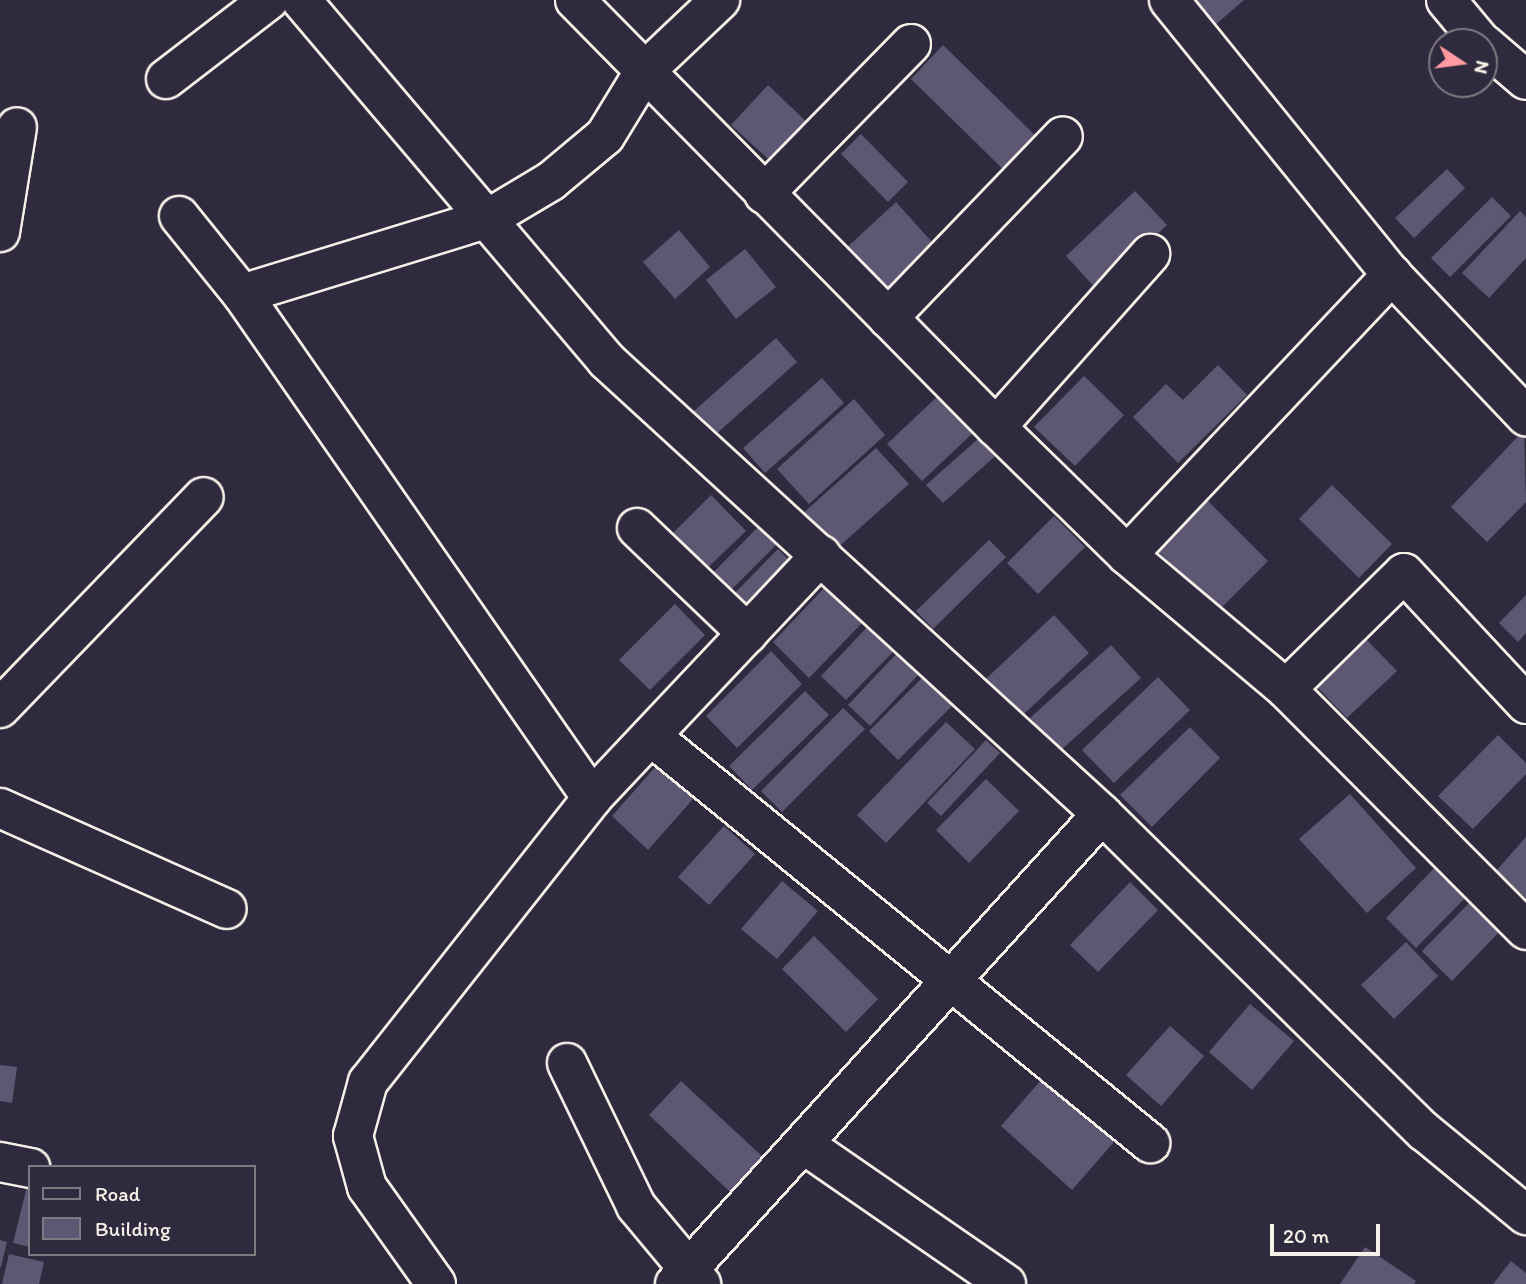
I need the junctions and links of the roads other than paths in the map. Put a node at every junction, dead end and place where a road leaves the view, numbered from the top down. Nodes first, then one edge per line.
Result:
1 (269, 0) edge
2 (301, 0) edge
3 (575, 0) edge
4 (720, 0) edge
5 (1169, 0) edge
6 (1446, 0) edge
7 (1470, 28) edge
8 (911, 44) dead end
9 (1498, 56) edge
10 (644, 72) junction
11 (166, 79) dead end
12 (1526, 80) edge
13 (17, 127) dead end
14 (1063, 136) dead end
15 (764, 194) junction
16 (179, 216) dead end
17 (489, 218) junction
18 (0, 232) edge
19 (1150, 254) dead end
20 (1392, 275) junction
21 (242, 294) junction
22 (888, 317) junction
23 (1526, 416) edge
24 (996, 427) junction
25 (204, 497) dead end
26 (637, 528) dead end
27 (821, 555) junction
28 (1127, 555) junction
29 (748, 634) junction
30 (1286, 689) junction
31 (1526, 704) edge
32 (0, 708) edge
33 (652, 737) junction
34 (592, 799) junction
35 (0, 808) edge
36 (1102, 814) junction
37 (227, 909) dead end
38 (1526, 930) edge
39 (950, 983) junction
40 (567, 1063) dead end
41 (1150, 1143) dead end
42 (806, 1146) junction
43 (0, 1162) edge
44 (28, 1168) edge
45 (1526, 1215) edge
46 (688, 1280) edge
47 (436, 1284) edge
48 (1006, 1284) edge

1 - 11 street
2 - 17 street
3 - 10 street
4 - 10 street
5 - 20 street
6 - 7 street
8 - 15 street
9 - 12 street
10 - 15 street
10 - 17 street
13 - 18 street
14 - 22 street
15 - 22 street
16 - 21 street
17 - 21 street
17 - 27 street
19 - 24 street
20 - 23 street
20 - 28 street
21 - 34 street
22 - 24 street
24 - 28 street
25 - 32 street
26 - 29 street
27 - 29 street
27 - 36 street
28 - 30 street
29 - 33 street
30 - 31 street
30 - 38 street
33 - 34 street
33 - 39 street
34 - 47 street
35 - 37 street
36 - 39 street
36 - 45 street
39 - 41 street
39 - 42 street
40 - 46 street
42 - 46 street
42 - 48 street
43 - 44 street

